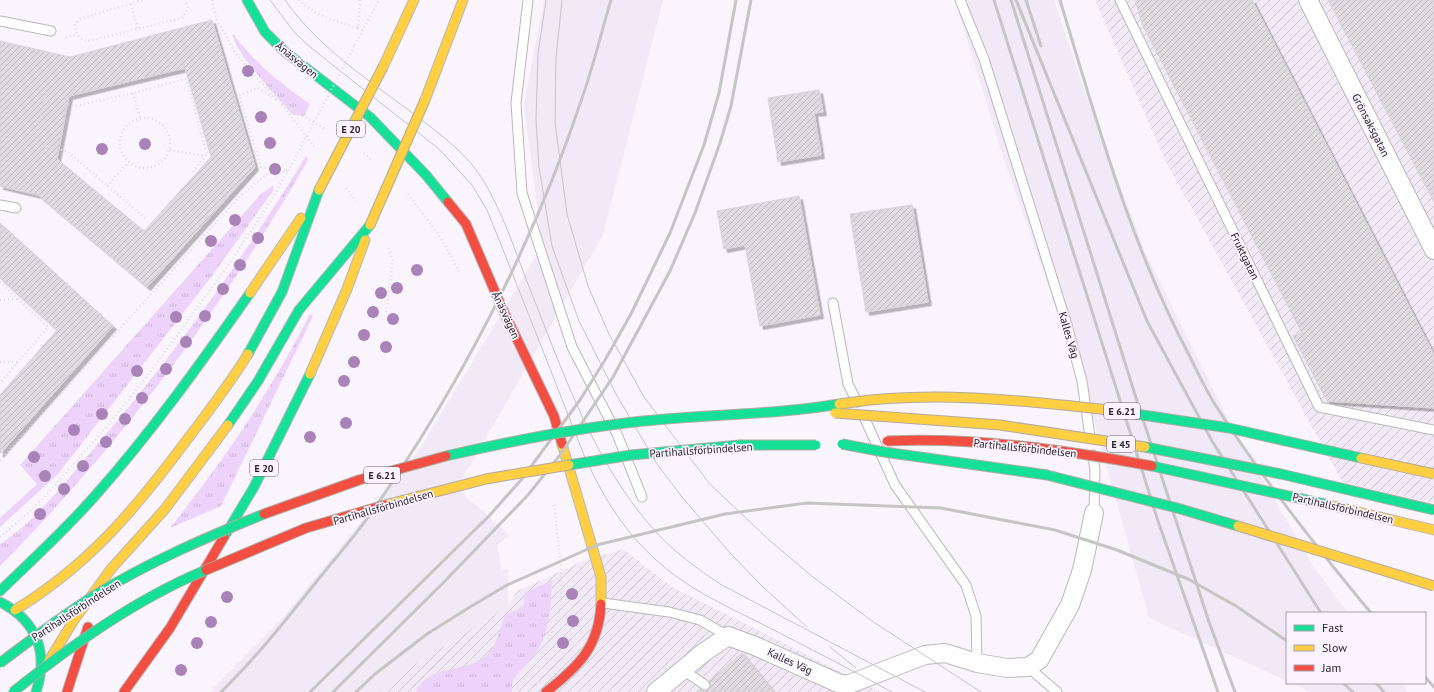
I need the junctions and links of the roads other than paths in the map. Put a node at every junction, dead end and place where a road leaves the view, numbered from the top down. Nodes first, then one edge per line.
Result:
1 (247, 0) edge
2 (414, 0) edge
3 (463, 0) edge
4 (528, 0) edge
5 (960, 0) edge
6 (1120, 0) edge
7 (1308, 0) edge
8 (0, 21) edge
9 (51, 30) dead end
10 (320, 190) junction
11 (0, 205) edge
12 (16, 208) dead end
13 (370, 225) junction
14 (1434, 250) edge
15 (832, 303) dead end
16 (804, 410) junction
17 (1434, 430) edge
18 (842, 444) junction
19 (1434, 474) edge
20 (642, 497) dead end
21 (1434, 510) edge
22 (1094, 514) joint
23 (1434, 530) edge
24 (111, 569) junction
25 (1434, 586) edge
26 (0, 591) edge
27 (0, 602) edge
28 (603, 603) junction
29 (98, 604) dead end
30 (15, 610) junction
31 (92, 617) dead end
32 (728, 636) junction
33 (0, 663) edge
34 (976, 663) junction
35 (1028, 667) junction
36 (683, 670) junction
37 (42, 674) junction
38 (705, 685) dead end
39 (857, 688) edge
40 (13, 692) edge
41 (36, 692) edge
42 (67, 692) edge
43 (124, 692) edge
44 (547, 692) edge
45 (656, 692) edge
46 (1057, 692) edge

1 - 28 main road, Ånäsvägen
2 - 10 main road, E 20, bridge
3 - 13 main road, E 20, bridge
4 - 20 lane
5 - 22 lane, Kalles Väg
6 - 17 lane, Fruktgatan
7 - 14 street, Grönsaksgatan
8 - 9 lane
10 - 26 main road, E 20
10 - 30 main road
11 - 12 lane
13 - 24 main road
13 - 43 main road, E 20
15 - 34 lane
16 - 19 main road, Partihallsförbindelsen / E 6.21, bridge
16 - 21 main road, Partihallsförbindelsen / E 45, bridge
16 - 33 main road, Partihallsförbindelsen / E 6.21, bridge
18 - 23 main road, Partihallsförbindelsen / E 45, bridge
18 - 25 main road, bridge
18 - 40 main road, Partihallsförbindelsen, bridge
22 - 35 street, Kalles Väg
24 - 29 main road
24 - 37 main road
27 - 30 main road
28 - 32 lane, Kalles Väg
28 - 44 main road, Ånäsvägen
30 - 37 main road
31 - 42 main road
32 - 36 street
32 - 39 street, Kalles Väg
34 - 35 street, Kalles Väg
34 - 39 street, Kalles Väg
35 - 46 lane
36 - 38 lane
36 - 45 street
37 - 41 main road

